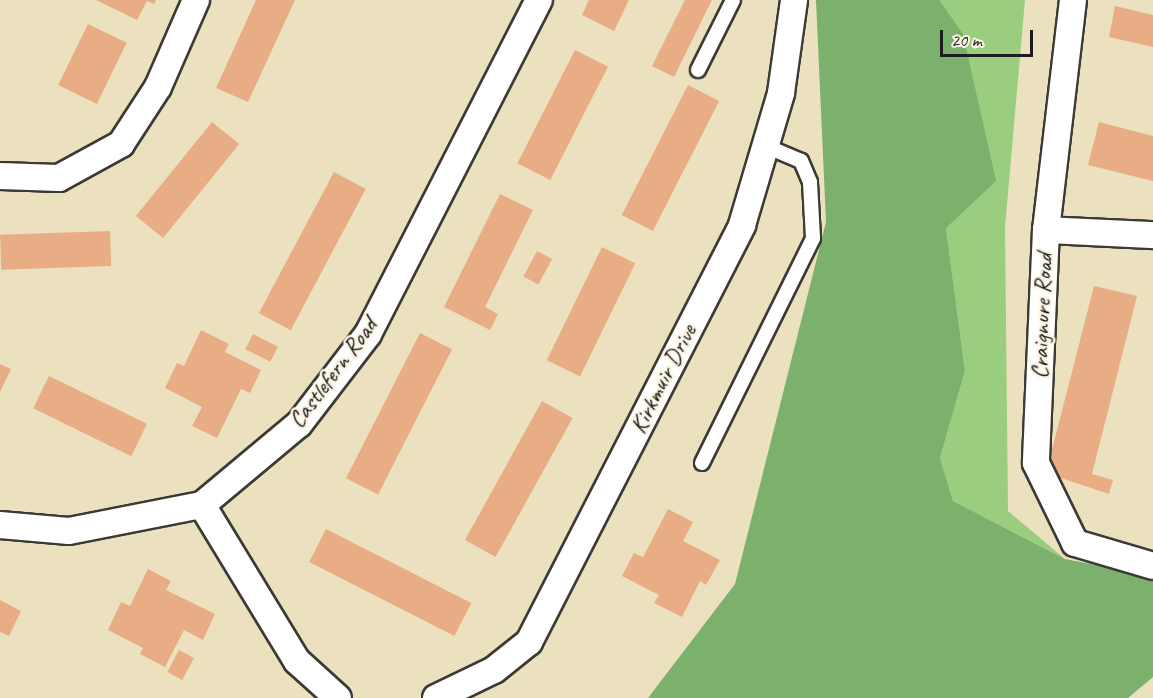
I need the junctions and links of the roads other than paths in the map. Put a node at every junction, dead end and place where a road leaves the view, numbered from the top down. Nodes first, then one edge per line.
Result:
1 (196, 0) edge
2 (539, 0) edge
3 (733, 0) edge
4 (795, 0) edge
5 (1073, 0) edge
6 (698, 70) dead end
7 (765, 146) junction
8 (0, 176) edge
9 (1046, 230) junction
10 (1153, 235) edge
11 (702, 463) dead end
12 (202, 505) junction
13 (0, 525) edge
14 (1153, 566) edge
15 (338, 698) edge
16 (436, 698) edge

1 - 8 street
2 - 12 street, Castlefern Road
3 - 6 lane
4 - 7 street, Kirkmuir Drive
5 - 9 street, Craignure Road
7 - 11 lane
7 - 16 street, Kirkmuir Drive
9 - 10 street
9 - 14 street, Craignure Road
12 - 13 street, Castlefern Road
12 - 15 street

